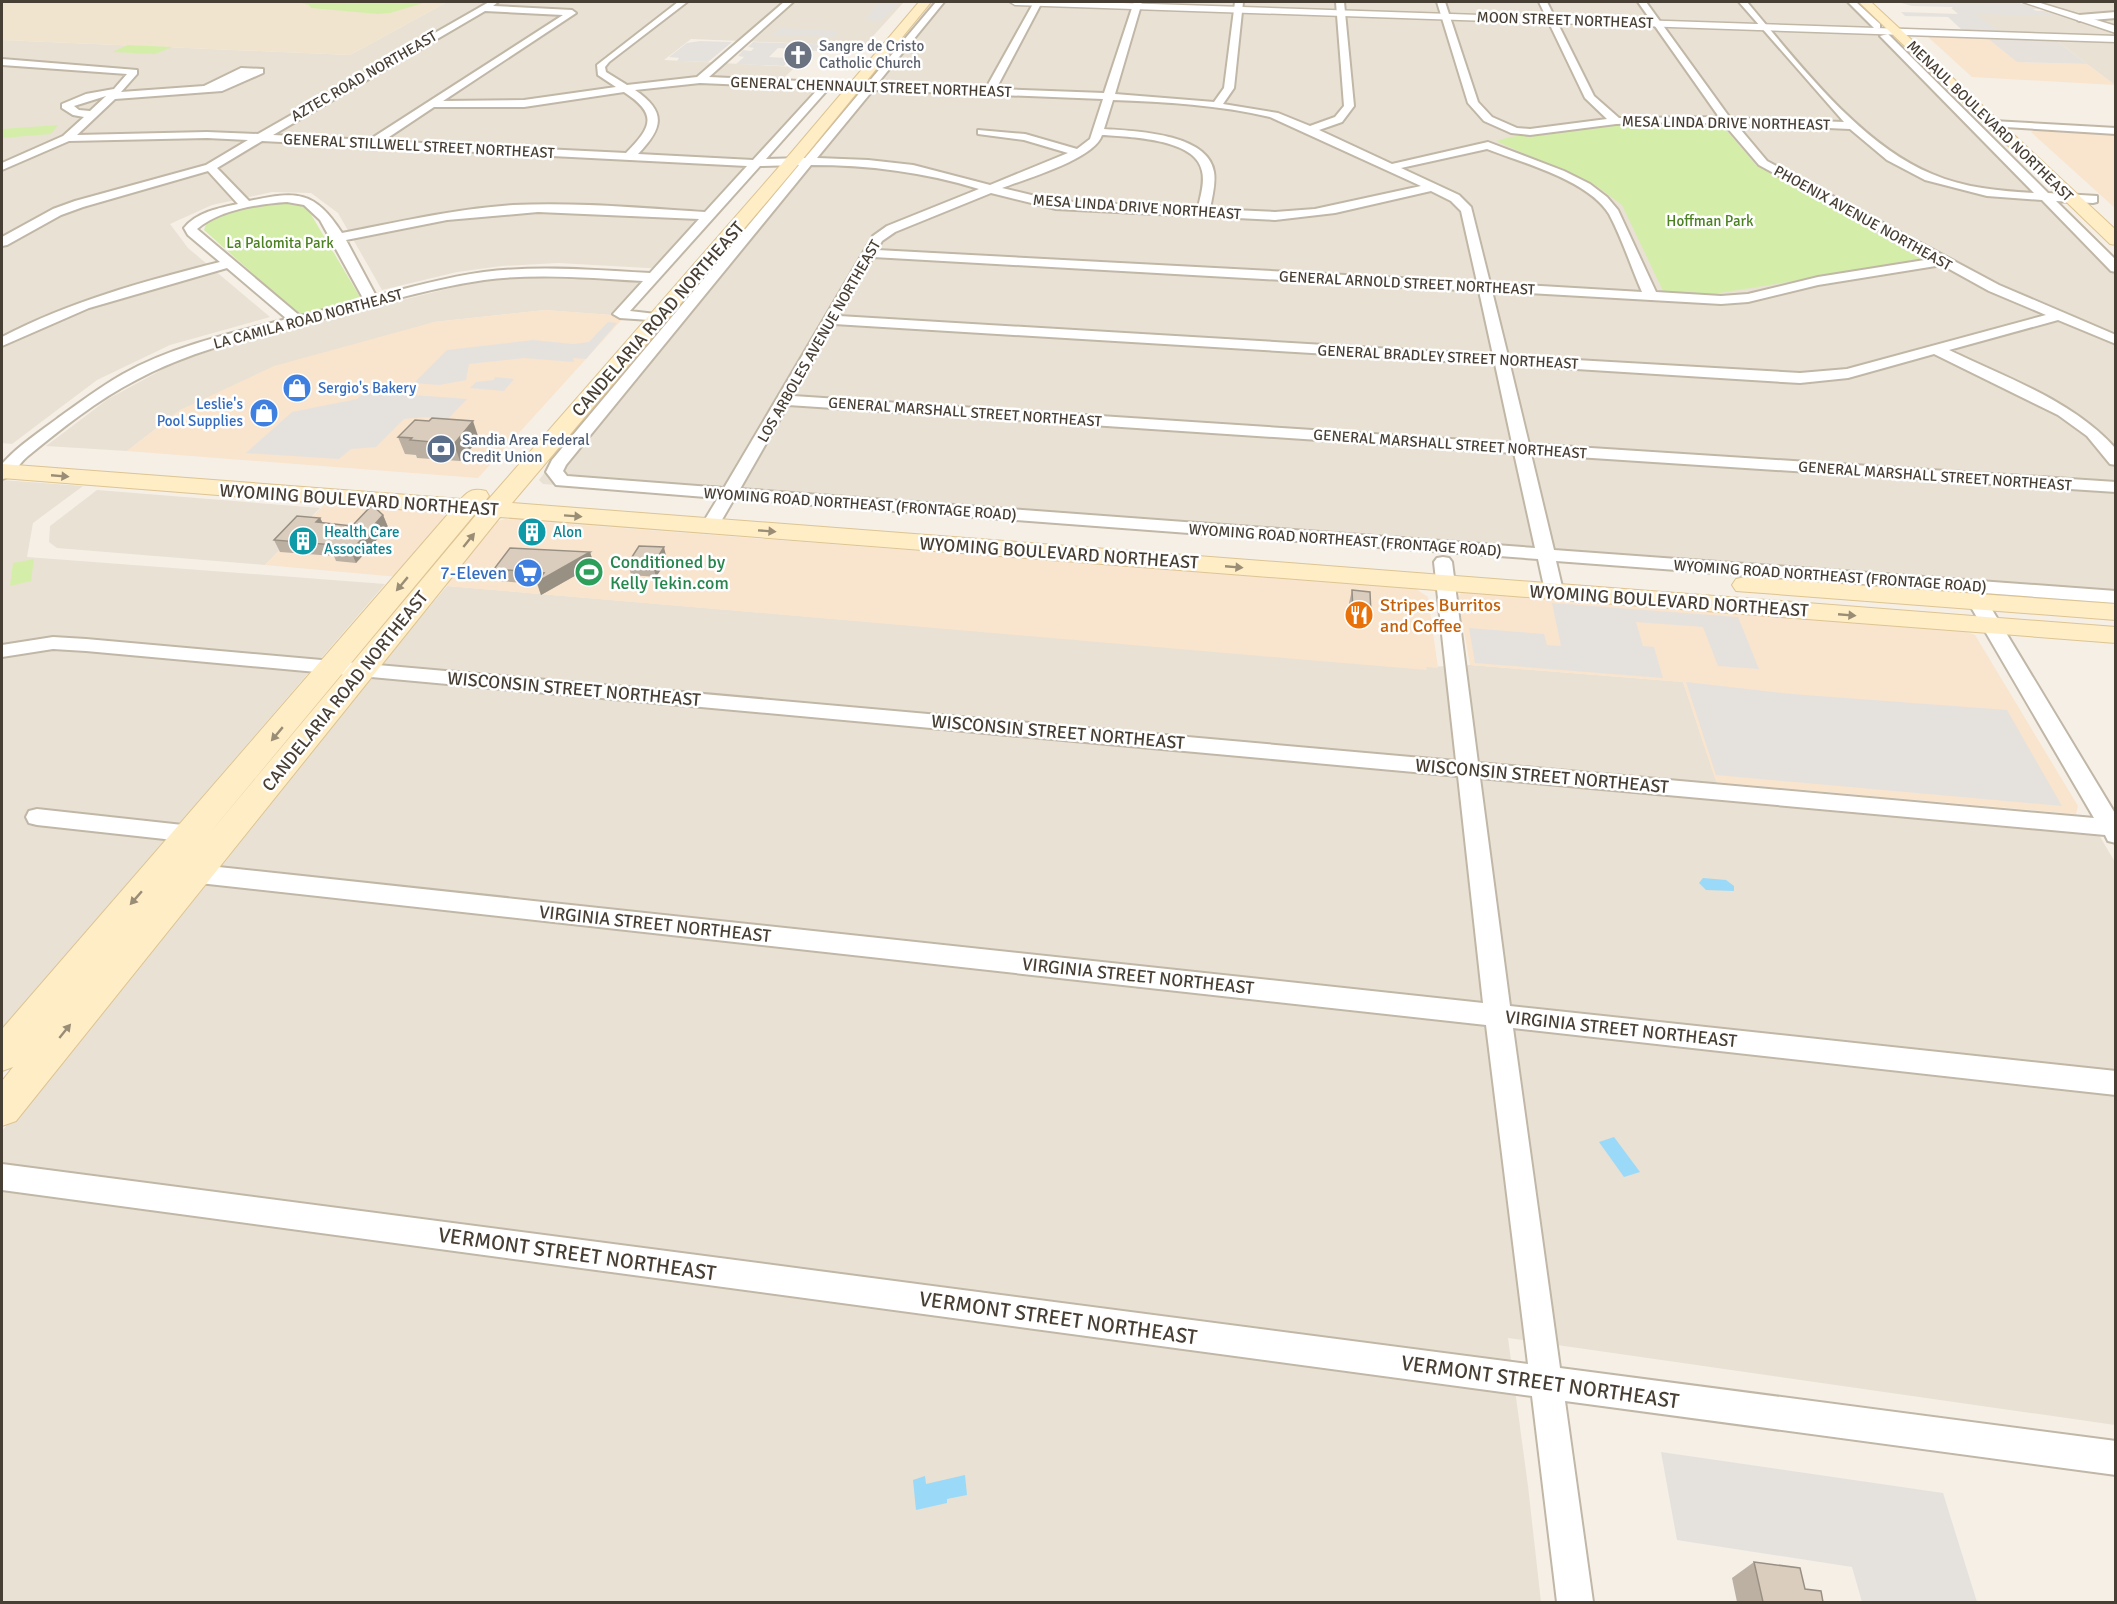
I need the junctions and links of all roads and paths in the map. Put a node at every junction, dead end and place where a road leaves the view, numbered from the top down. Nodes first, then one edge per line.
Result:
1 (494, 2) edge
2 (683, 2) edge
3 (789, 2) edge
4 (910, 2) edge
5 (933, 2) edge
6 (1015, 2) edge
7 (1038, 2) edge
8 (1441, 2) edge
9 (1543, 2) edge
10 (1642, 2) edge
11 (1743, 2) edge
12 (1852, 2) edge
13 (1865, 2) edge
14 (1882, 2) edge
15 (2028, 2) edge
16 (1137, 4) edge
17 (1239, 5) edge
18 (1341, 7) edge
19 (482, 8) junction
20 (2115, 15) edge
21 (1446, 16) junction
22 (2079, 18) junction
23 (1551, 20) junction
24 (1658, 23) junction
25 (1876, 26) dead end
26 (1763, 27) junction
27 (2115, 30) edge
28 (1915, 32) junction
29 (1891, 34) junction
30 (2115, 39) edge
31 (2, 62) edge
32 (13, 63) junction
33 (2, 68) edge
34 (700, 80) junction
35 (863, 86) junction
36 (627, 87) junction
37 (831, 87) junction
38 (206, 90) dead end
39 (990, 91) junction
40 (115, 94) junction
41 (1110, 96) junction
42 (432, 104) junction
43 (1217, 105) junction
44 (95, 114) junction
45 (1616, 121) junction
46 (1727, 121) junction
47 (1993, 124) junction
48 (2015, 125) junction
49 (1852, 126) junction
50 (1309, 129) junction
51 (2115, 131) edge
52 (982, 132) dead end
53 (1099, 132) junction
54 (67, 138) junction
55 (257, 139) junction
56 (370, 144) junction
57 (1079, 153) junction
58 (628, 157) junction
59 (800, 162) junction
60 (763, 163) junction
61 (2, 167) edge
62 (210, 167) junction
63 (1392, 167) junction
64 (1432, 187) junction
65 (990, 188) junction
66 (2044, 196) junction
67 (2070, 197) junction
68 (2093, 199) junction
69 (246, 206) junction
70 (1203, 212) junction
71 (2109, 213) dead end
72 (706, 216) junction
73 (338, 238) junction
74 (2115, 240) edge
75 (2, 242) edge
76 (868, 253) junction
77 (1942, 261) junction
78 (229, 264) junction
79 (2115, 268) edge
80 (652, 277) junction
81 (1485, 287) junction
82 (1651, 296) junction
83 (372, 302) junction
84 (636, 316) junction
85 (2058, 316) junction
86 (659, 318) junction
87 (297, 320) junction
88 (830, 320) junction
89 (620, 334) dead end
90 (2115, 340) edge
91 (2, 342) edge
92 (1937, 350) junction
93 (1503, 360) junction
94 (784, 400) junction
95 (1523, 449) junction
96 (2115, 460) edge
97 (6, 465) edge
98 (2115, 488) edge
99 (489, 495) junction
100 (721, 510) junction
101 (1550, 572) junction
102 (1444, 573) junction
103 (2115, 597) edge
104 (1978, 602) junction
105 (2115, 612) edge
106 (1992, 627) junction
107 (2115, 635) edge
108 (2, 651) edge
109 (347, 669) junction
110 (1468, 769) junction
111 (37, 817) dead end
112 (2114, 830) edge
113 (191, 834) junction
114 (223, 838) junction
115 (161, 870) junction
116 (194, 874) junction
117 (1498, 1016) junction
118 (2, 1055) edge
119 (41, 1061) junction
120 (2115, 1083) edge
121 (2, 1109) edge
122 (2, 1177) edge
123 (1546, 1383) junction
124 (2115, 1458) edge
125 (1575, 1602) edge

1 - 19 street, AZTEC ROAD NORTHEAST
2 - 36 street
3 - 34 street
4 - 37 main road, CANDELARIA ROAD NORTHEAST
5 - 35 main road, CANDELARIA ROAD NORTHEAST
6 - 7 street, MOON STREET NORTHEAST
7 - 16 street, MOON STREET NORTHEAST
7 - 39 street
8 - 21 street, MESA LINDA DRIVE NORTHEAST
9 - 23 street
10 - 24 street, PHOENIX AVENUE NORTHEAST
11 - 26 street
12 - 25 street
13 - 29 main road, MENAUL BOULEVARD NORTHEAST
14 - 28 main road, MENAUL BOULEVARD NORTHEAST
15 - 22 street
16 - 17 street, MOON STREET NORTHEAST
16 - 41 street, LOS ARBOLES AVENUE NORTHEAST
17 - 18 street, MOON STREET NORTHEAST
17 - 43 street
18 - 21 street, MOON STREET NORTHEAST
18 - 50 street
19 - 42 street
19 - 55 street, AZTEC ROAD NORTHEAST
20 - 22 street
21 - 23 street, MOON STREET NORTHEAST
21 - 45 street, MESA LINDA DRIVE NORTHEAST
22 - 27 street
23 - 24 street, MOON STREET NORTHEAST
23 - 45 street
24 - 26 street, MOON STREET NORTHEAST
24 - 46 street, PHOENIX AVENUE NORTHEAST
26 - 29 street, MOON STREET NORTHEAST
26 - 49 street
28 - 29 street, MOON STREET NORTHEAST
28 - 30 street, MOON STREET NORTHEAST
28 - 48 main road, MENAUL BOULEVARD NORTHEAST
29 - 47 main road, MENAUL BOULEVARD NORTHEAST
29 - 66 street
31 - 32 street
32 - 33 street
32 - 40 street
34 - 36 street, GENERAL CHENNAULT STREET NORTHEAST
34 - 37 street, GENERAL CHENNAULT STREET NORTHEAST
35 - 37 street, GENERAL CHENNAULT STREET NORTHEAST
35 - 39 street, GENERAL CHENNAULT STREET NORTHEAST
35 - 59 main road, CANDELARIA ROAD NORTHEAST
36 - 42 street, GENERAL CHENNAULT STREET NORTHEAST
36 - 58 street
37 - 60 main road, CANDELARIA ROAD NORTHEAST
38 - 40 street
39 - 41 street, GENERAL CHENNAULT STREET NORTHEAST
40 - 44 street
40 - 44 street
41 - 43 street, GENERAL CHENNAULT STREET NORTHEAST
41 - 53 street, LOS ARBOLES AVENUE NORTHEAST
42 - 56 street
43 - 50 street, GENERAL CHENNAULT STREET NORTHEAST
44 - 54 street
45 - 46 street, MESA LINDA DRIVE NORTHEAST
46 - 49 street, MESA LINDA DRIVE NORTHEAST
46 - 77 street, PHOENIX AVENUE NORTHEAST
47 - 48 street
47 - 67 main road, MENAUL BOULEVARD NORTHEAST
48 - 51 street
48 - 68 main road, MENAUL BOULEVARD NORTHEAST
49 - 66 street
50 - 63 street, GENERAL CHENNAULT STREET NORTHEAST
52 - 57 street
53 - 57 street, LOS ARBOLES AVENUE NORTHEAST
53 - 70 street
54 - 55 street, GENERAL STILLWELL STREET NORTHEAST
54 - 61 street
55 - 56 street, GENERAL STILLWELL STREET NORTHEAST
55 - 62 street, AZTEC ROAD NORTHEAST
56 - 58 street, GENERAL STILLWELL STREET NORTHEAST
57 - 65 street, LOS ARBOLES AVENUE NORTHEAST
58 - 60 street, GENERAL STILLWELL STREET NORTHEAST
59 - 60 street, MESA LINDA DRIVE NORTHEAST
59 - 65 street, MESA LINDA DRIVE NORTHEAST
59 - 86 main road, CANDELARIA ROAD NORTHEAST
59 - 100 street, WYOMING ROAD NORTHEAST (FRONTAGE ROAD)
60 - 72 street
60 - 84 main road, CANDELARIA ROAD NORTHEAST
62 - 69 street
62 - 75 street, AZTEC ROAD NORTHEAST
63 - 64 street, GENERAL CHENNAULT STREET NORTHEAST
63 - 82 street
64 - 70 street, MESA LINDA DRIVE NORTHEAST
64 - 81 street, GENERAL CHENNAULT STREET NORTHEAST
65 - 70 street, MESA LINDA DRIVE NORTHEAST
65 - 76 street, LOS ARBOLES AVENUE NORTHEAST
66 - 67 street
66 - 79 street
67 - 68 street
67 - 74 main road, MENAUL BOULEVARD NORTHEAST
68 - 71 main road, MENAUL BOULEVARD NORTHEAST
69 - 73 street
69 - 78 street
72 - 73 street
72 - 80 street
73 - 83 street
76 - 81 street, GENERAL ARNOLD STREET NORTHEAST
76 - 88 street, LOS ARBOLES AVENUE NORTHEAST
77 - 82 street, GENERAL ARNOLD STREET NORTHEAST
77 - 85 street, PHOENIX AVENUE NORTHEAST
78 - 87 street
78 - 91 street
80 - 83 street, LA CAMILA ROAD NORTHEAST
80 - 84 street
81 - 82 street, GENERAL ARNOLD STREET NORTHEAST
81 - 93 street, GENERAL CHENNAULT STREET NORTHEAST
83 - 87 street, LA CAMILA ROAD NORTHEAST
84 - 86 street
84 - 89 main road, CANDELARIA ROAD NORTHEAST
85 - 90 street, PHOENIX AVENUE NORTHEAST
85 - 92 street, GENERAL BRADLEY STREET NORTHEAST
86 - 99 main road, CANDELARIA ROAD NORTHEAST
87 - 97 street, LA CAMILA ROAD NORTHEAST
88 - 93 street, GENERAL BRADLEY STREET NORTHEAST
88 - 94 street, LOS ARBOLES AVENUE NORTHEAST
92 - 93 street, GENERAL BRADLEY STREET NORTHEAST
92 - 96 street
93 - 95 street, GENERAL CHENNAULT STREET NORTHEAST
94 - 95 street, GENERAL MARSHALL STREET NORTHEAST
94 - 100 street, LOS ARBOLES AVENUE NORTHEAST
95 - 98 street, GENERAL MARSHALL STREET NORTHEAST
95 - 101 street, GENERAL CHENNAULT STREET NORTHEAST
97 - 99 main road, WYOMING BOULEVARD NORTHEAST
99 - 100 main road, WYOMING BOULEVARD NORTHEAST
99 - 109 main road, CANDELARIA ROAD NORTHEAST
100 - 101 street, WYOMING ROAD NORTHEAST (FRONTAGE ROAD)
100 - 102 main road, WYOMING BOULEVARD NORTHEAST
101 - 102 main road, WYOMING BOULEVARD NORTHEAST
101 - 103 street, WYOMING ROAD NORTHEAST (FRONTAGE ROAD)
101 - 104 main road, WYOMING BOULEVARD NORTHEAST
101 -> 106 main road, WYOMING BOULEVARD NORTHEAST
102 - 110 street
104 - 105 main road, WYOMING BOULEVARD NORTHEAST
104 - 106 street
106 - 107 main road, WYOMING BOULEVARD NORTHEAST
106 - 112 street
108 - 109 street, WISCONSIN STREET NORTHEAST
109 - 110 street, WISCONSIN STREET NORTHEAST
109 -> 113 main road, CANDELARIA ROAD NORTHEAST
109 - 114 main road, CANDELARIA ROAD NORTHEAST
110 - 112 street, WISCONSIN STREET NORTHEAST
110 - 117 street
111 - 113 street
113 - 114 street
113 - 115 main road, CANDELARIA ROAD NORTHEAST
114 - 116 main road, CANDELARIA ROAD NORTHEAST
115 - 116 street, VIRGINIA STREET NORTHEAST
115 -> 118 main road, CANDELARIA ROAD NORTHEAST
116 - 117 street, VIRGINIA STREET NORTHEAST
119 -> 116 main road, CANDELARIA ROAD NORTHEAST
117 - 120 street, VIRGINIA STREET NORTHEAST
117 - 123 street
118 - 119 street
119 - 121 main road, CANDELARIA ROAD NORTHEAST
122 - 123 street, VERMONT STREET NORTHEAST
123 - 124 street, VERMONT STREET NORTHEAST
123 - 125 street

